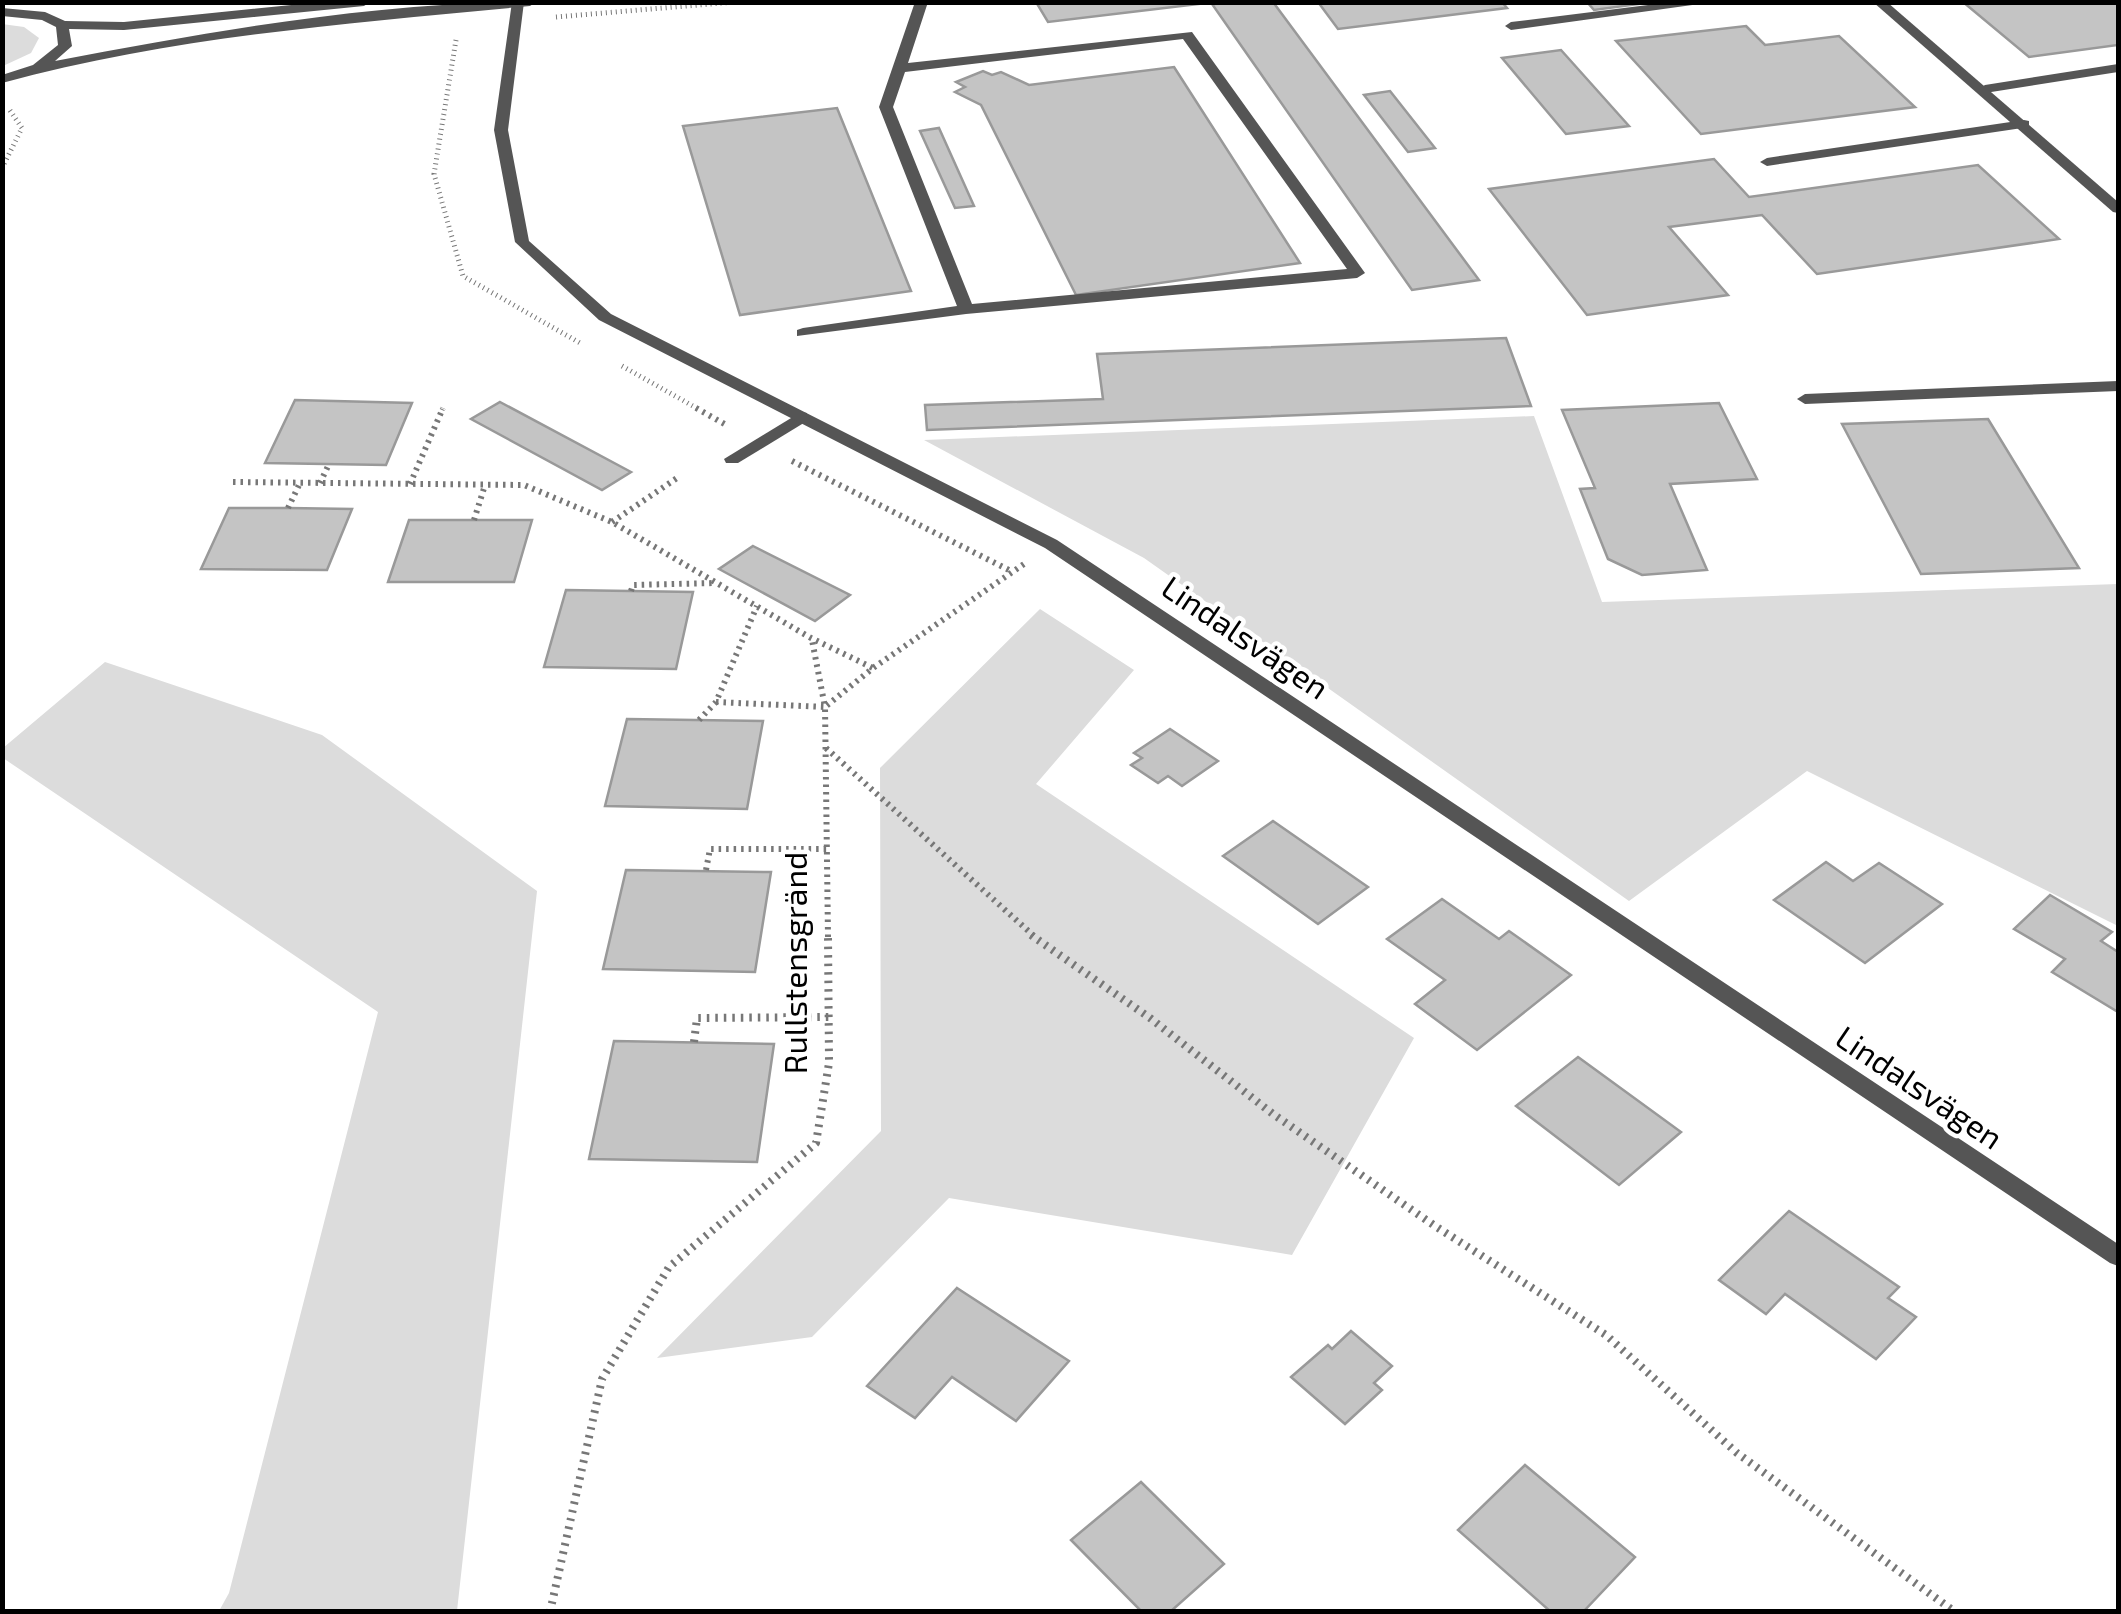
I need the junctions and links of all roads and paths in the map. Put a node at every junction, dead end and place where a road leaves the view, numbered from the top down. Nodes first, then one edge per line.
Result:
1 (364, 2) edge
2 (530, 2) edge
3 (734, 2) edge
4 (922, 2) edge
5 (1708, 2) edge
6 (1879, 2) edge
7 (518, 9) edge
8 (43, 10) edge
9 (2, 12) edge
10 (62, 25) junction
11 (1511, 26) dead end
12 (38, 68) junction
13 (901, 68) junction
14 (2118, 68) edge
15 (5, 80) edge
16 (1984, 89) junction
17 (5, 104) dead end
18 (2024, 124) junction
19 (1766, 162) dead end
20 (2, 168) edge
21 (2118, 209) edge
22 (966, 309) junction
23 (803, 333) dead end
24 (2118, 386) edge
25 (1805, 400) dead end
26 (444, 406) dead end
27 (801, 417) junction
28 (732, 459) dead end
29 (328, 464) dead end
30 (680, 476) dead end
31 (233, 482) dead end
32 (300, 483) junction
33 (320, 483) junction
34 (410, 484) junction
35 (484, 485) junction
36 (288, 508) dead end
37 (474, 520) dead end
38 (612, 522) junction
39 (1050, 544) junction
40 (716, 583) junction
41 (630, 591) dead end
42 (757, 606) junction
43 (811, 638) junction
44 (873, 668) junction
45 (716, 702) junction
46 (825, 707) junction
47 (699, 720) dead end
48 (826, 748) junction
49 (827, 848) junction
50 (706, 870) dead end
51 (829, 1017) junction
52 (694, 1042) dead end
53 (2118, 1256) edge
54 (550, 1612) edge
55 (1955, 1612) edge

1 - 10 street
2 - 7 street
3 - 7 path
4 - 13 street
5 - 11 street
6 - 16 street
7 - 12 street
7 - 27 street, Lindalsvägen
8 - 9 street
8 - 10 street
10 - 12 street
12 - 15 street
13 - 22 street
13 - 22 street
14 - 16 street
16 - 18 street
17 - 20 path
18 - 19 street
18 - 21 street
22 - 23 street
24 - 25 street
26 - 34 path
27 - 28 street
27 - 39 street, Lindalsvägen
29 - 33 path
30 - 38 path
31 - 32 path
32 - 33 path
32 - 36 path
33 - 34 path
34 - 35 path
35 - 37 path
35 - 38 path
38 - 40 path
39 - 44 path
39 - 53 street, Lindalsvägen
40 - 41 path
40 - 42 path
42 - 43 path
42 - 45 path
43 - 44 path
43 - 46 path, Rullstensgränd
44 - 46 path
45 - 46 path
45 - 47 path
46 - 48 path, Rullstensgränd
48 - 49 path, Rullstensgränd
48 - 55 path
49 - 50 path
49 - 51 path, Rullstensgränd
51 - 52 path
51 - 54 path, Rullstensgränd

